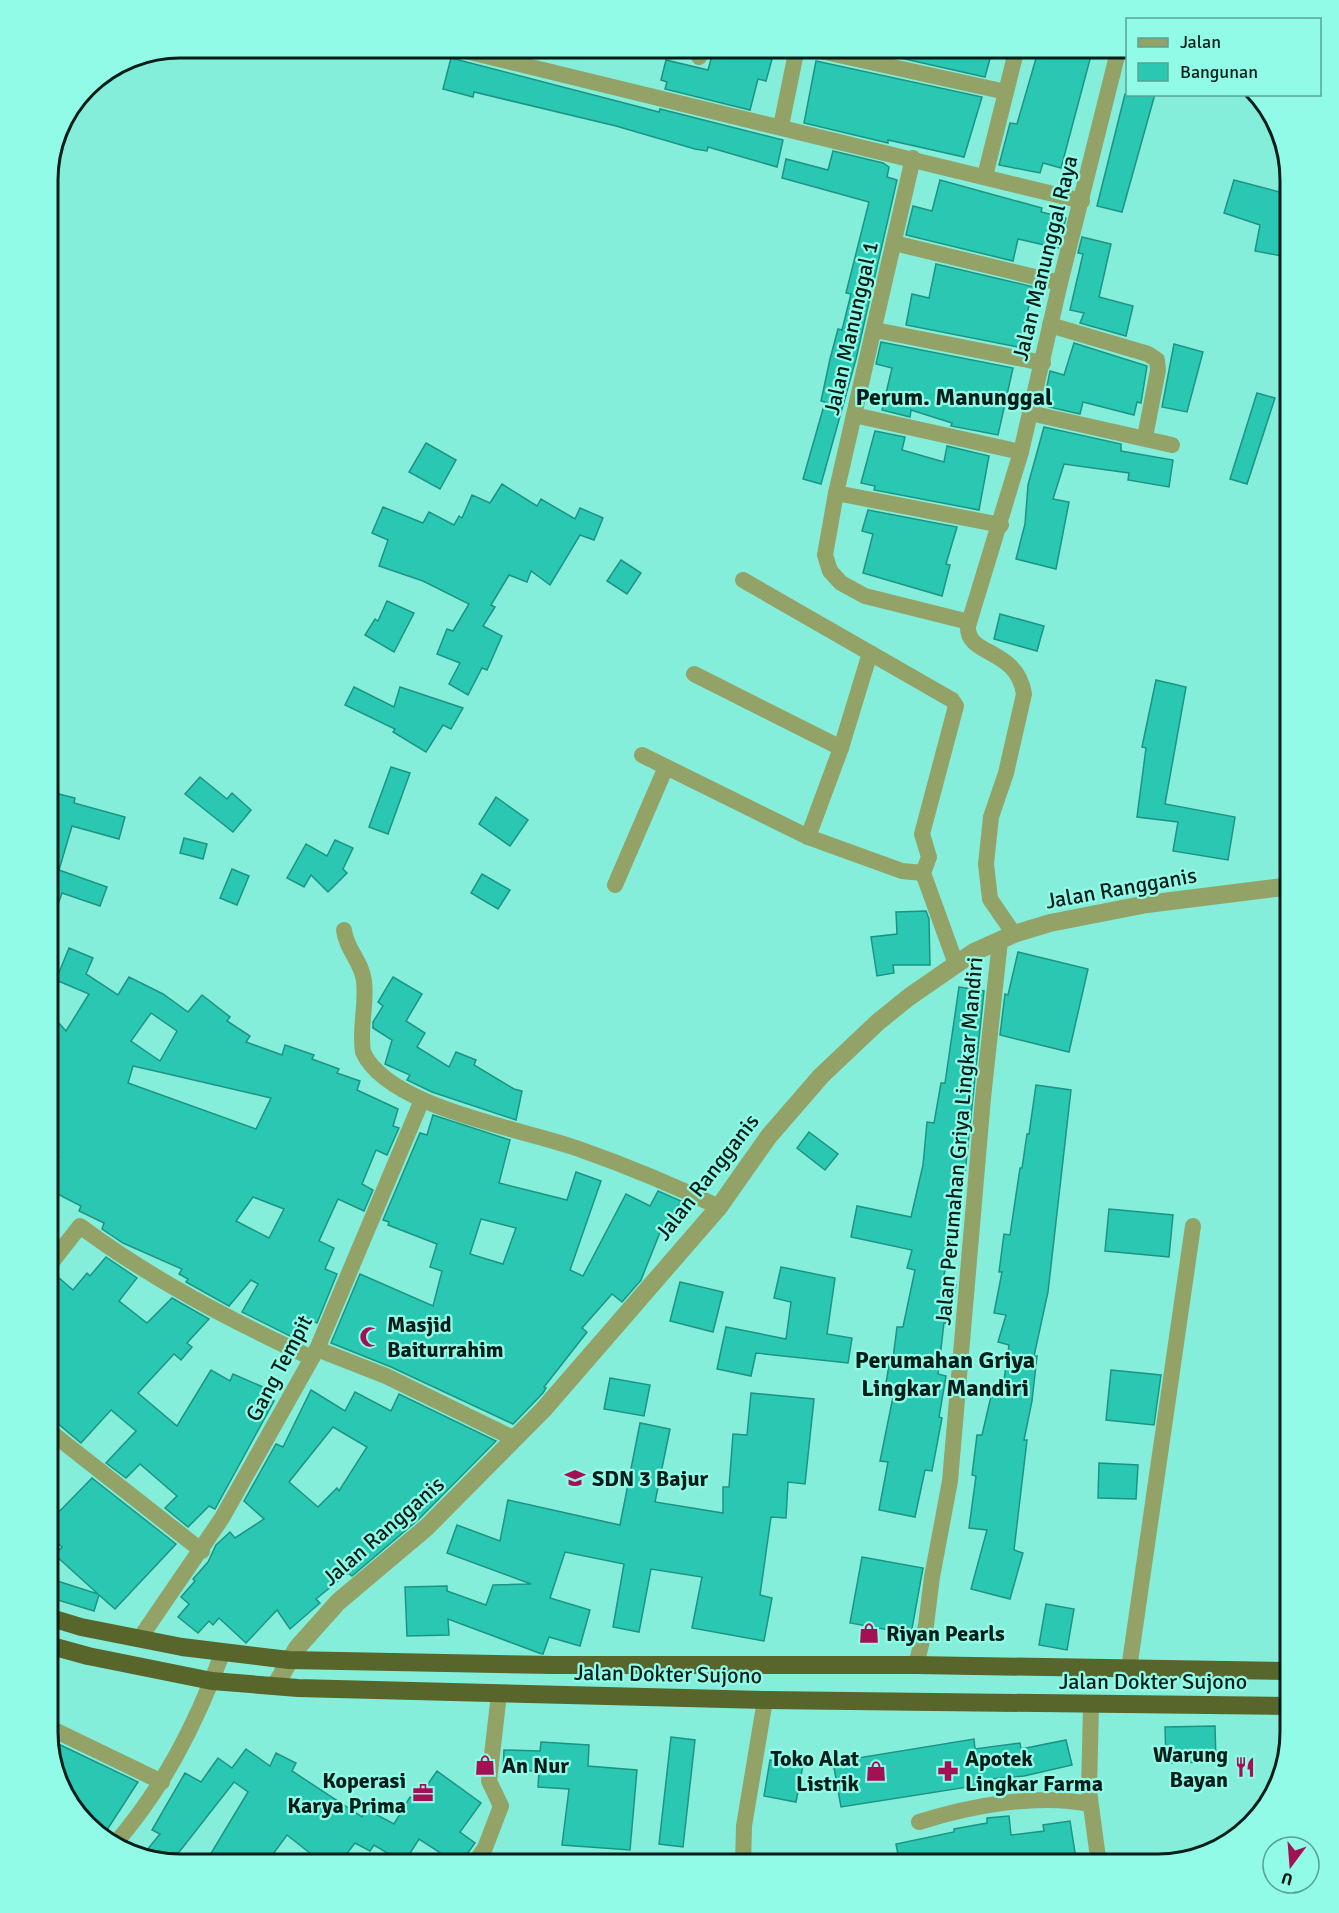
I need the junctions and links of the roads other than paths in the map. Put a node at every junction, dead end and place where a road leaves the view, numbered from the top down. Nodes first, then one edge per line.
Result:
1 (496, 58) edge
2 (795, 59) edge
3 (855, 59) edge
4 (1014, 59) edge
5 (1116, 59) edge
6 (1006, 92) junction
7 (781, 126) junction
8 (913, 158) junction
9 (984, 176) junction
10 (1082, 201) junction
11 (894, 243) junction
12 (1060, 283) junction
13 (1050, 325) junction
14 (875, 330) junction
15 (1043, 363) junction
16 (1030, 413) junction
17 (854, 415) junction
18 (1145, 437) junction
19 (1172, 445) dead end
20 (1021, 452) junction
21 (836, 493) junction
22 (1001, 525) junction
23 (743, 580) dead end
24 (969, 622) junction
25 (870, 653) junction
26 (694, 674) dead end
27 (841, 748) junction
28 (642, 755) dead end
29 (666, 767) junction
30 (808, 837) junction
31 (923, 873) junction
32 (615, 885) dead end
33 (1280, 887) edge
34 (344, 930) dead end
35 (1007, 937) junction
36 (956, 964) junction
37 (422, 1100) junction
38 (719, 1207) junction
39 (1193, 1226) dead end
40 (58, 1254) edge
41 (315, 1354) junction
42 (58, 1438) edge
43 (515, 1439) junction
44 (202, 1551) junction
45 (58, 1620) edge
46 (140, 1638) junction
47 (58, 1648) edge
48 (222, 1654) junction
49 (289, 1660) junction
50 (916, 1665) junction
51 (1128, 1669) junction
52 (1280, 1671) edge
53 (212, 1681) junction
54 (275, 1686) junction
55 (499, 1694) junction
56 (765, 1700) junction
57 (1091, 1706) junction
58 (1280, 1706) edge
59 (58, 1732) edge
60 (162, 1782) junction
61 (1090, 1804) junction
62 (919, 1822) dead end
63 (119, 1838) edge
64 (481, 1854) edge
65 (743, 1854) edge
66 (1097, 1854) edge

1 - 7 street
2 - 7 street
3 - 6 street
4 - 6 street
5 - 10 street, Jalan Manunggal Raya
6 - 9 street
7 - 8 street
8 - 9 street
8 - 11 street, Jalan Manunggal 1
9 - 10 street
10 - 12 street, Jalan Manunggal Raya
11 - 12 street
11 - 14 street, Jalan Manunggal 1
12 - 13 street, Jalan Manunggal Raya
13 - 15 street, Jalan Manunggal Raya
13 - 18 street
14 - 15 street
14 - 17 street, Jalan Manunggal 1
15 - 16 street, Jalan Manunggal Raya
16 - 18 street
16 - 20 street, Jalan Manunggal Raya
17 - 20 street
17 - 21 street, Jalan Manunggal 1
18 - 19 street
20 - 22 street, Jalan Manunggal Raya
21 - 22 street
21 - 24 street, Jalan Manunggal 1
22 - 24 street, Jalan Manunggal Raya
23 - 25 street
24 - 35 street
25 - 27 street
25 - 31 street
26 - 27 street
27 - 30 street
28 - 29 street
29 - 30 street
29 - 32 street
30 - 31 street
31 - 36 street
33 - 35 street, Jalan Rangganis
34 - 37 street
35 - 36 street, Jalan Rangganis
35 - 50 street, Jalan Perumahan Griya Lingkar Mandiri
36 - 38 street, Jalan Rangganis
37 - 38 street
37 - 41 street, Gang Tempit
38 - 43 street, Jalan Rangganis
39 - 51 street
40 - 41 street
41 - 43 street
41 - 44 street, Gang Tempit
42 - 44 street
43 - 49 street, Jalan Rangganis
44 - 46 street, Gang Tempit
45 - 46 highway
46 - 48 highway
47 - 53 highway, Jalan Dokter Sujono
48 - 49 highway
48 - 53 street
49 - 50 highway
49 - 54 street, Jalan Rangganis
50 - 51 highway
51 - 52 highway
53 - 54 highway, Jalan Dokter Sujono
53 - 60 street
54 - 55 highway, Jalan Dokter Sujono
55 - 56 highway, Jalan Dokter Sujono
55 - 64 street
56 - 57 highway, Jalan Dokter Sujono
56 - 65 street
57 - 58 highway, Jalan Dokter Sujono
57 - 61 street
59 - 60 street
60 - 63 street
61 - 62 street
61 - 66 street

